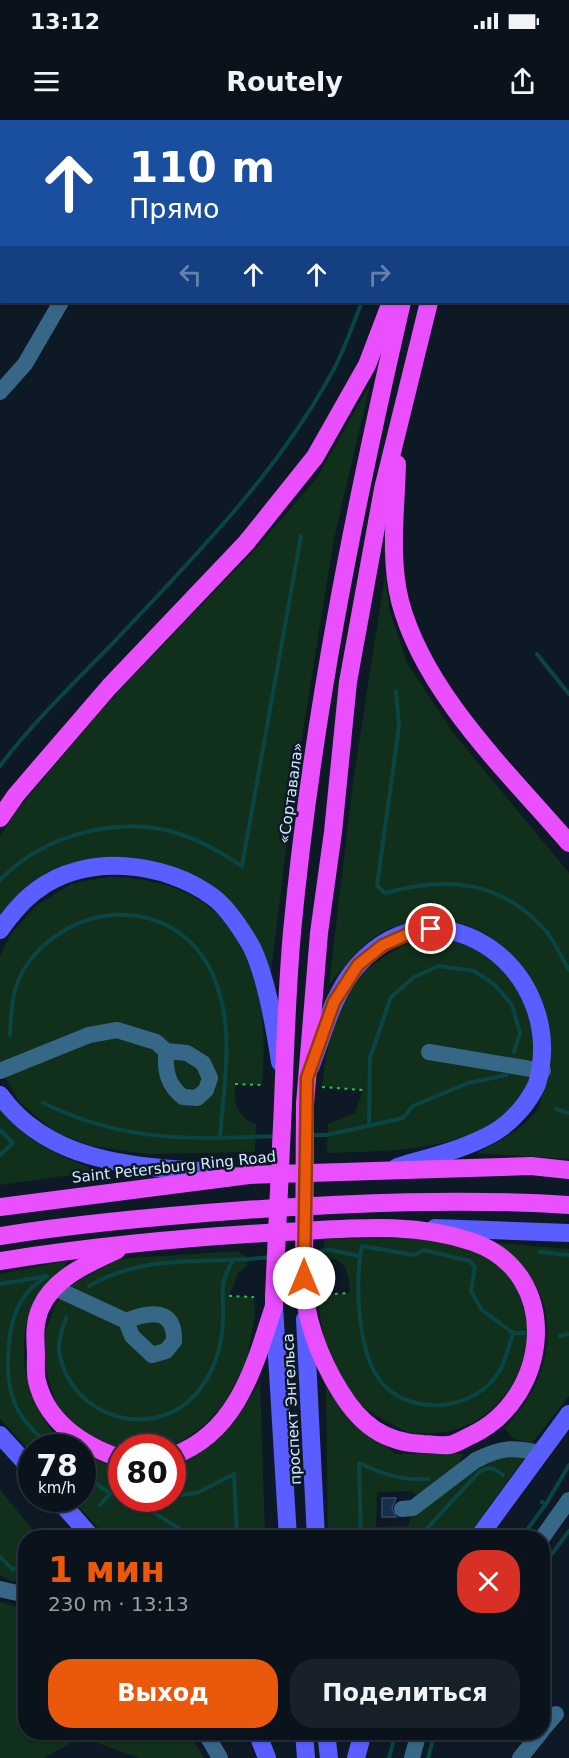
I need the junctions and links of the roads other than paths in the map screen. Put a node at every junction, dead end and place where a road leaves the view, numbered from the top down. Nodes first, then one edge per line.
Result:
1 (60, 303) edge
2 (391, 303) edge
3 (402, 303) edge
4 (429, 303) edge
5 (0, 392) edge
6 (397, 431) junction
7 (0, 818) edge
8 (569, 843) edge
9 (0, 930) edge
10 (166, 1051) dead end
11 (429, 1052) dead end
12 (0, 1071) edge
13 (543, 1071) junction
14 (315, 1083) junction
15 (0, 1095) edge
16 (283, 1095) junction
17 (387, 1170) junction
18 (569, 1170) edge
19 (249, 1175) junction
20 (569, 1205) edge
21 (0, 1207) edge
22 (394, 1226) junction
23 (569, 1233) edge
24 (0, 1236) edge
25 (180, 1237) junction
26 (0, 1261) edge
27 (55, 1288) junction
28 (310, 1296) junction
29 (274, 1301) junction
30 (126, 1321) dead end
31 (569, 1414) edge
32 (0, 1435) edge
33 (186, 1448) edge
34 (108, 1453) edge
35 (541, 1453) junction
36 (18, 1455) edge
37 (569, 1500) edge
38 (402, 1509) dead end
39 (69, 1512) edge
40 (85, 1530) edge
41 (288, 1530) edge
42 (316, 1530) edge
43 (484, 1530) edge
44 (548, 1530) edge
45 (0, 1589) edge
46 (18, 1593) edge
47 (556, 1714) dead end
48 (550, 1721) edge
49 (210, 1740) edge
50 (260, 1740) edge
51 (305, 1740) edge
52 (327, 1740) edge
53 (361, 1740) edge
54 (417, 1740) edge
55 (535, 1740) edge
56 (220, 1758) edge
57 (267, 1758) edge
58 (306, 1758) edge
59 (329, 1758) edge
60 (356, 1758) edge
61 (412, 1758) edge
62 (520, 1758) edge

1 - 5 street
2 - 7 highway
3 - 16 highway, «Сортавала»
4 - 6 highway
6 - 8 highway
6 - 14 highway
9 - 16 main road
10 - 12 street
11 - 13 street
13 - 14 main road
13 - 17 main road
14 - 28 highway, проспект Энгельса, bridge
15 - 19 main road
16 - 29 highway, «Сортавала», bridge
17 - 18 highway, Saint Petersburg Ring Road
17 - 19 highway, Saint Petersburg Ring Road
19 - 21 highway, Saint Petersburg Ring Road
20 - 24 highway
22 - 23 main road
22 - 25 highway
22 - 28 highway
25 - 26 highway
25 - 27 highway
27 - 30 street
27 - 34 highway
28 - 42 main road, проспект Энгельса
29 - 33 highway, «Сортавала»
29 - 41 main road, проспект Энгельса
31 - 35 main road
32 - 36 main road
35 - 38 street
35 - 43 main road
37 - 44 street
39 - 40 main road
45 - 46 street
47 - 48 street
49 - 56 street
50 - 57 main road
51 - 58 main road
52 - 59 main road
53 - 60 main road
54 - 61 street
55 - 62 street

